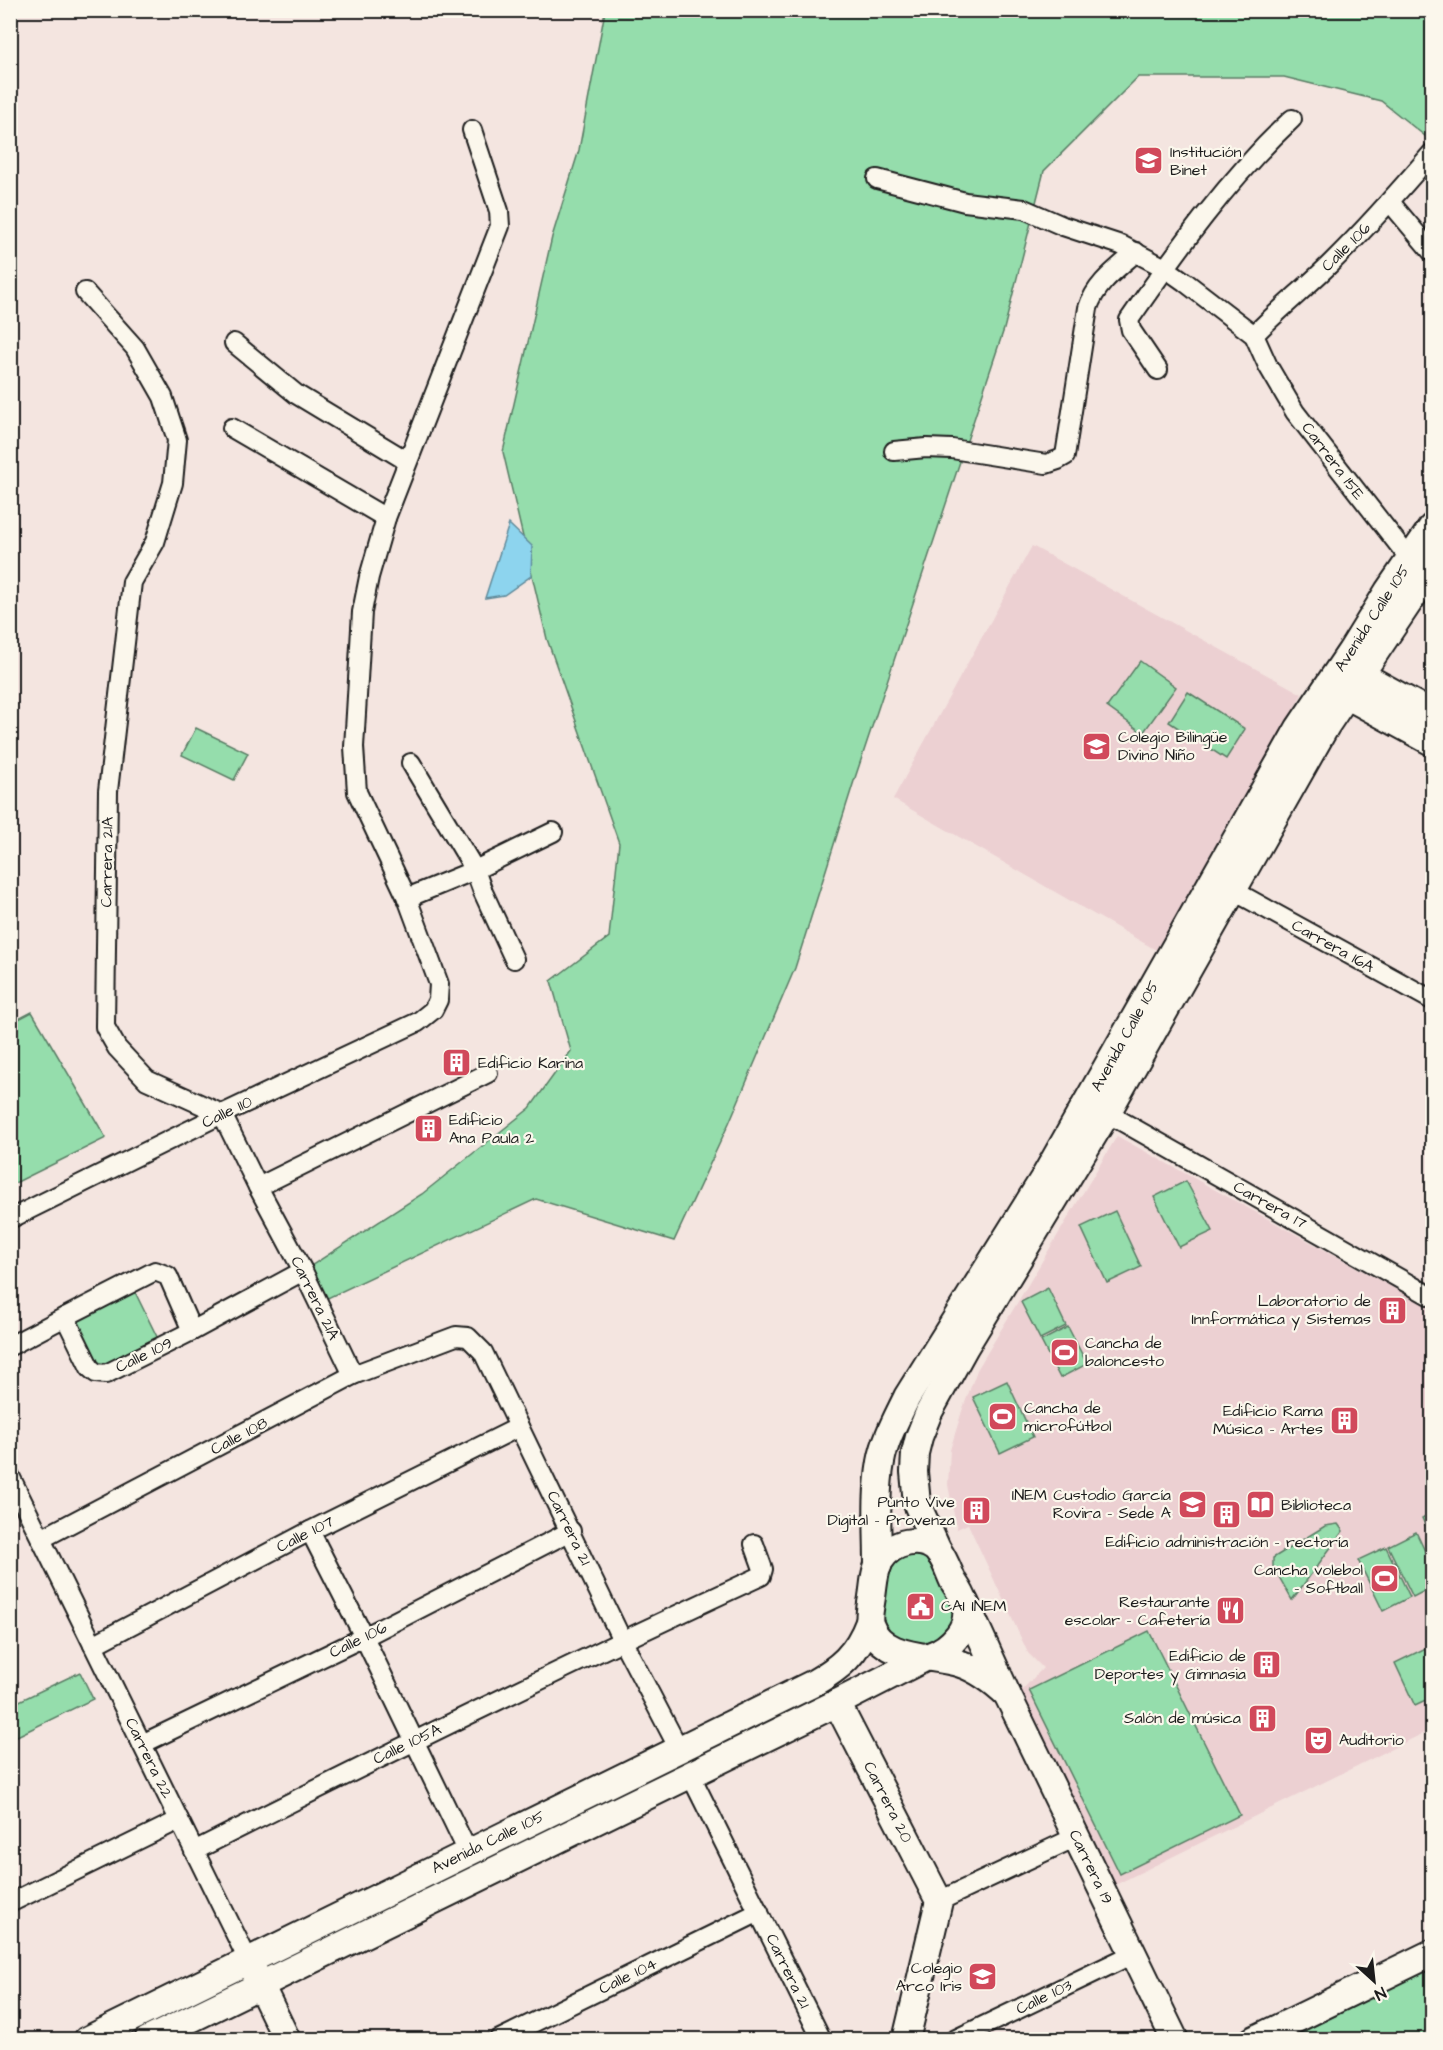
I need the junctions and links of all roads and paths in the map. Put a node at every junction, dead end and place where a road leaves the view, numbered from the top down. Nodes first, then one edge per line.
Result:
1 (1292, 119) dead end
2 (472, 130) dead end
3 (1432, 153) edge
4 (877, 179) dead end
5 (1390, 202) junction
6 (1136, 252) junction
7 (1432, 252) edge
8 (1165, 268) junction
9 (85, 292) dead end
10 (1254, 335) junction
11 (234, 343) dead end
12 (1158, 370) dead end
13 (232, 428) dead end
14 (894, 451) dead end
15 (407, 461) junction
16 (386, 518) junction
17 (1432, 527) edge
18 (1423, 568) edge
19 (1344, 680) junction
20 (1432, 714) edge
21 (1432, 742) edge
22 (411, 763) dead end
23 (553, 832) dead end
24 (475, 870) junction
25 (1234, 891) junction
26 (407, 898) junction
27 (514, 959) dead end
28 (1432, 1000) edge
29 (488, 1073) dead end
30 (1107, 1113) junction
31 (222, 1114) junction
32 (258, 1187) junction
33 (10, 1218) edge
34 (303, 1271) junction
35 (1432, 1297) edge
36 (65, 1317) junction
37 (192, 1331) junction
38 (440, 1343) joint
39 (10, 1346) edge
40 (353, 1376) junction
41 (519, 1427) junction
42 (10, 1476) edge
43 (571, 1531) junction
44 (310, 1532) junction
45 (41, 1539) junction
46 (754, 1544) dead end
47 (939, 1552) junction
48 (878, 1566) junction
49 (964, 1602) junction
50 (869, 1622) junction
51 (364, 1637) junction
52 (622, 1640) junction
53 (93, 1645) junction
54 (929, 1656) junction
55 (1007, 1694) junction
56 (837, 1703) junction
57 (413, 1740) junction
58 (142, 1744) junction
59 (679, 1749) junction
60 (690, 1774) junction
61 (179, 1820) junction
62 (1076, 1837) junction
63 (194, 1851) junction
64 (468, 1852) junction
65 (939, 1901) junction
66 (10, 1904) edge
67 (759, 1912) junction
68 (1432, 1953) edge
69 (1133, 1954) junction
70 (248, 1960) junction
71 (260, 1985) junction
72 (87, 2040) edge
73 (148, 2040) edge
74 (287, 2040) edge
75 (498, 2040) edge
76 (822, 2040) edge
77 (906, 2040) edge
78 (954, 2040) edge
79 (1175, 2040) edge
80 (1252, 2040) edge

1 - 8 street
2 - 15 street
3 - 5 street, Calle 106
4 - 6 street
5 - 7 street
5 - 10 street, Calle 106
6 - 8 street
6 - 14 street
8 - 10 street
8 - 12 street
9 - 31 street, Carrera 21A
10 - 18 street, Carrera 15E
11 - 15 street
13 - 16 street
15 - 16 street
16 - 26 street
17 - 18 main road, Avenida Calle 105
18 - 19 main road, Avenida Calle 105
19 - 20 main road
19 - 21 main road
19 - 25 main road, Avenida Calle 105
19 - 48 main road, Avenida Calle 105
22 - 24 street
23 - 24 street
24 - 26 street
24 - 27 street
25 - 28 street, Carrera 16A
25 - 30 main road, Avenida Calle 105
26 - 31 street, Calle 110
29 - 32 street
30 - 35 street, Carrera 17
30 - 47 main road, Avenida Calle 105
31 - 32 street, Carrera 21A
31 - 33 street, Calle 110
32 - 34 street, Carrera 21A
34 - 37 street, Calle 109
34 - 40 street, Carrera 21A
36 - 37 street, Calle 109
36 - 37 street
36 - 39 street
38 - 40 street, Calle 108
38 - 41 street, Carrera 21
40 - 45 street, Calle 108
41 - 43 street, Carrera 21
41 - 44 street, Calle 107
42 - 45 street, Carrera 22
43 - 51 street, Calle 106
43 - 52 street, Carrera 21
44 - 51 street
44 - 53 street, Calle 107
45 - 53 street, Carrera 22
46 - 52 street, Calle 105A
47 - 48 main road
47 - 49 main road
48 - 50 main road
49 - 54 main road
49 - 55 main road, Carrera 19
50 - 54 main road
50 - 59 main road, Avenida Calle 105
51 - 57 street
51 - 58 street, Calle 106
52 - 57 street, Calle 105A
52 - 59 street, Carrera 21
53 - 58 street, Carrera 22
54 - 55 main road, Carrera 19
54 - 56 main road, Avenida Calle 105
55 - 62 main road, Carrera 19
56 - 60 main road, Avenida Calle 105
56 - 65 main road, Carrera 20
57 - 63 street, Calle 105A
57 - 64 street
58 - 61 street, Carrera 22
59 - 64 main road, Avenida Calle 105
60 - 67 street, Carrera 21
60 - 71 main road, Avenida Calle 105
61 - 63 street, Carrera 22
61 - 66 street
62 - 65 street
62 - 69 main road, Carrera 19
63 - 70 street, Carrera 22
64 - 70 main road, Avenida Calle 105
65 - 77 main road
67 - 75 street, Calle 104
67 - 76 street, Carrera 21
68 - 80 main road
69 - 78 street, Calle 103
69 - 79 main road, Carrera 19
70 - 71 main road, Carrera 22
70 - 72 main road, Avenida Calle 105
71 - 73 main road, Avenida Calle 105
71 - 74 main road, Carrera 22

